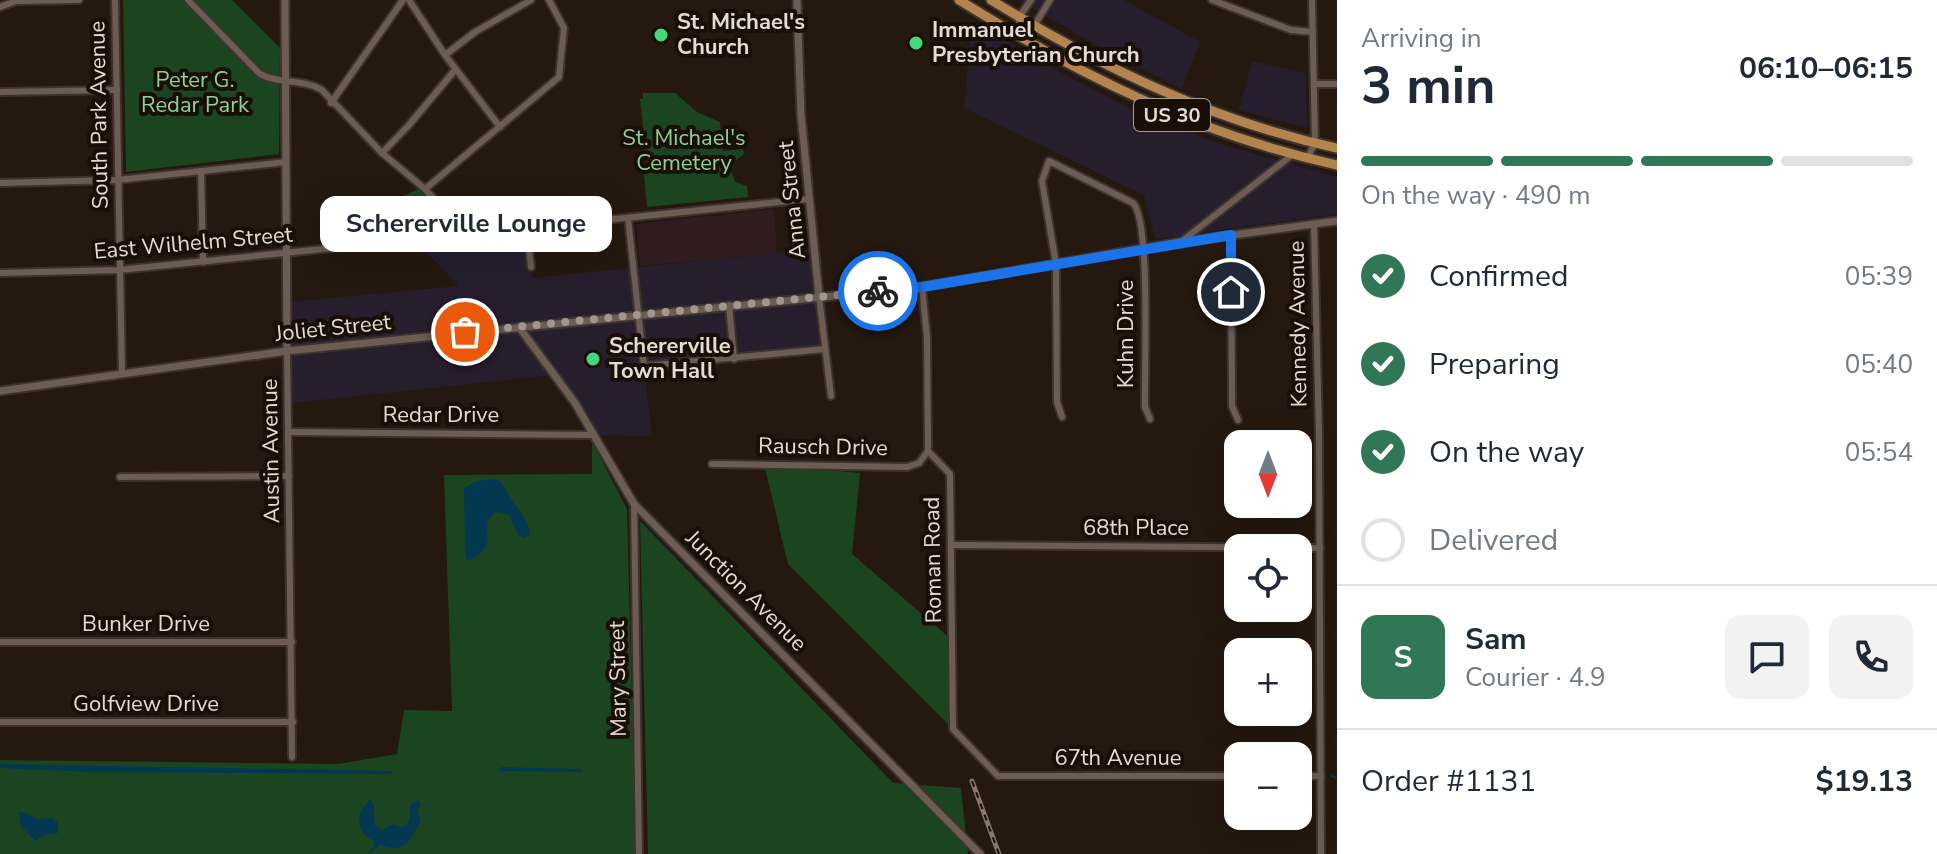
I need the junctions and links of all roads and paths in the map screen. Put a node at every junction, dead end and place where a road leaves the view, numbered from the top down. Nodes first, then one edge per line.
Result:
1 (79, 0) edge
2 (115, 0) edge
3 (188, 0) edge
4 (285, 0) edge
5 (403, 0) edge
6 (409, 0) edge
7 (531, 0) edge
8 (549, 0) edge
9 (797, 0) edge
10 (959, 0) edge
11 (991, 0) edge
12 (1031, 0) edge
13 (1050, 0) edge
14 (1212, 0) edge
15 (1312, 0) edge
16 (0, 7) edge
17 (1019, 17) junction
18 (1034, 26) junction
19 (1313, 32) junction
20 (1019, 36) junction
21 (445, 55) junction
22 (455, 70) junction
23 (286, 81) junction
24 (1314, 84) junction
25 (1337, 84) edge
26 (117, 90) junction
27 (0, 92) edge
28 (331, 103) junction
29 (500, 127) junction
30 (1315, 143) junction
31 (1337, 148) edge
32 (382, 153) junction
33 (1292, 155) junction
34 (1307, 159) junction
35 (286, 162) junction
36 (1337, 165) edge
37 (201, 171) junction
38 (117, 180) junction
39 (0, 183) edge
40 (425, 189) junction
41 (809, 199) junction
42 (628, 218) junction
43 (1337, 221) edge
44 (1314, 224) junction
45 (527, 228) junction
46 (465, 234) junction
47 (1231, 235) junction
48 (1181, 242) junction
49 (1144, 249) junction
50 (287, 253) junction
51 (203, 262) junction
52 (1056, 264) junction
53 (531, 267) dead end
54 (119, 270) junction
55 (0, 273) edge
56 (922, 287) junction
57 (819, 296) junction
58 (729, 305) junction
59 (638, 315) junction
60 (519, 327) junction
61 (825, 349) junction
62 (287, 351) junction
63 (734, 359) junction
64 (122, 374) junction
65 (0, 391) edge
66 (831, 396) dead end
67 (1062, 417) dead end
68 (1150, 419) dead end
69 (1238, 420) dead end
70 (289, 432) junction
71 (594, 435) junction
72 (928, 451) junction
73 (712, 464) dead end
74 (289, 476) junction
75 (120, 477) dead end
76 (634, 504) junction
77 (951, 545) junction
78 (1320, 548) junction
79 (0, 642) edge
80 (292, 642) junction
81 (0, 722) edge
82 (293, 722) junction
83 (292, 757) dead end
84 (998, 776) joint
85 (1224, 776) edge
86 (1312, 776) edge
87 (1321, 776) junction
88 (639, 854) edge
89 (980, 854) edge
90 (1321, 854) edge

1 - 16 street
2 - 26 street, South Park Avenue
3 - 23 street
4 - 23 street, Austin Avenue
5 - 28 street
6 - 21 street
7 - 21 street
8 - 29 street
9 - 41 street, Anna Street
10 - 20 main road, US 30
11 - 17 main road, US 30
12 - 17 street
13 - 18 street
14 - 19 street
15 - 19 street
17 - 18 main road, US 30
17 - 20 street
18 - 20 street
18 - 30 main road, US 30
19 - 24 street
20 - 33 main road, US 30
21 - 22 street
22 - 29 street
22 - 32 street
23 - 28 street
23 - 35 street, Austin Avenue
24 - 25 street
24 - 30 street
26 - 27 street
26 - 38 street, South Park Avenue
28 - 32 street
29 - 40 street
30 - 31 main road, US 30
30 - 34 street
32 - 40 street
33 - 34 main road, US 30
33 - 48 street
34 - 36 main road, US 30
35 - 37 street
35 - 50 street, Austin Avenue
37 - 38 street
37 - 51 street
38 - 39 street
38 - 54 street, South Park Avenue
40 - 46 street
41 - 42 street, East Wilhelm Street
41 - 57 street, Anna Street
42 - 45 street, East Wilhelm Street
42 - 59 street
43 - 44 street, Joliet Street
44 - 47 street, Joliet Street
44 - 78 street, Kennedy Avenue
45 - 46 street, East Wilhelm Street
45 - 53 street
46 - 50 street, East Wilhelm Street
47 - 48 street, Joliet Street
47 - 69 street
48 - 49 street, Joliet Street
49 - 52 street, Joliet Street
49 - 52 street, Kuhn Drive
49 - 68 street, Kuhn Drive
50 - 51 street, East Wilhelm Street
50 - 62 street, Austin Avenue
51 - 54 street, East Wilhelm Street
52 - 56 street, Joliet Street
52 - 67 street
54 - 55 street, East Wilhelm Street
54 - 64 street, South Park Avenue
56 - 57 street, Joliet Street
56 - 72 street
57 - 58 street, Joliet Street
57 - 61 street, Anna Street
58 - 59 street, Joliet Street
58 - 63 street
59 - 60 street, Joliet Street
59 - 63 street
60 - 62 street, Joliet Street
60 - 71 street, Junction Avenue
61 - 63 street
61 - 66 street, Anna Street
62 - 64 street, Joliet Street
62 - 70 street, Austin Avenue
64 - 65 street, Joliet Street
70 - 71 street, Redar Drive
70 - 74 street, Austin Avenue
71 - 76 street, Junction Avenue
72 - 73 street, Rausch Drive
72 - 77 street, Roman Road
74 - 75 street
74 - 80 street, Austin Avenue
76 - 88 street, Mary Street
76 - 89 street, Junction Avenue
77 - 78 street, 68th Place
77 - 84 street, Roman Road
78 - 87 street, Kennedy Avenue
79 - 80 street, Bunker Drive
80 - 82 street, Austin Avenue
81 - 82 street, Golfview Drive
82 - 83 street, Austin Avenue
84 - 85 street, 67th Avenue
86 - 87 street
87 - 90 street, Kennedy Avenue

